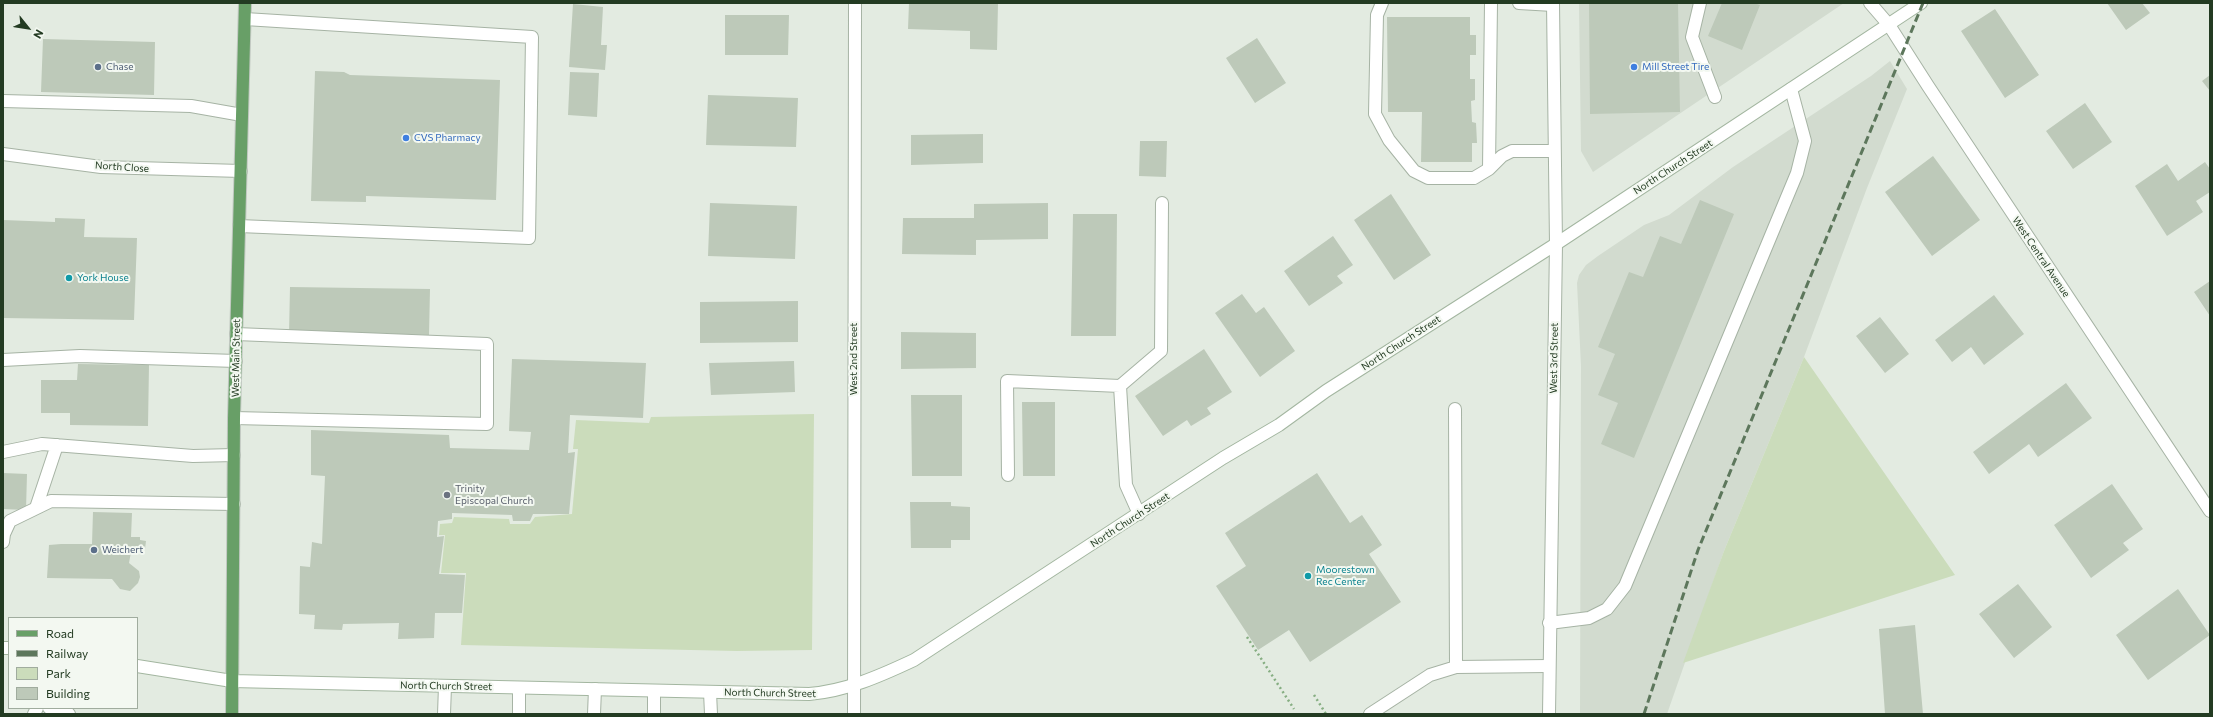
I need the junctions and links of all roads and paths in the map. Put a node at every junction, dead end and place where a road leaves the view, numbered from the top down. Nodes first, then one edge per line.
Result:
1 (245, 3) edge
2 (855, 3) edge
3 (1382, 3) edge
4 (1491, 3) edge
5 (1519, 3) edge
6 (1700, 3) edge
7 (1870, 3) edge
8 (1921, 3) edge
9 (1553, 4) edge
10 (245, 19) junction
11 (1889, 24) junction
12 (1791, 89) junction
13 (1715, 97) dead end
14 (3, 101) edge
15 (242, 115) junction
16 (1554, 151) junction
17 (3, 154) edge
18 (1489, 170) junction
19 (241, 171) junction
20 (1162, 203) dead end
21 (239, 226) junction
22 (1556, 244) junction
23 (236, 334) junction
24 (3, 360) edge
25 (236, 361) junction
26 (1120, 386) junction
27 (1455, 409) dead end
28 (234, 418) junction
29 (57, 445) junction
30 (3, 452) edge
31 (234, 455) junction
32 (1008, 476) dead end
33 (234, 504) junction
34 (36, 508) junction
35 (2210, 511) edge
36 (1139, 514) junction
37 (3, 542) edge
38 (1549, 623) junction
39 (1247, 637) dead end
40 (138, 666) edge
41 (1549, 666) junction
42 (1456, 668) junction
43 (232, 681) junction
44 (853, 685) junction
45 (445, 686) junction
46 (519, 688) junction
47 (595, 689) junction
48 (654, 691) junction
49 (710, 692) junction
50 (1314, 695) dead end
51 (52, 709) edge
52 (1294, 709) dead end
53 (69, 714) edge
54 (232, 714) edge
55 (444, 714) edge
56 (519, 714) edge
57 (594, 714) edge
58 (654, 714) edge
59 (711, 714) edge
60 (854, 714) edge
61 (1326, 714) edge
62 (1370, 714) edge
63 (1549, 714) edge

1 - 10 main road, West Main Street
2 - 44 street, West 2nd Street
3 - 18 street
4 - 18 street
5 - 9 street
6 - 13 street
7 - 11 street, West Central Avenue
8 - 11 street, North Church Street
9 - 16 street, West 3rd Street
10 - 15 main road, West Main Street
10 - 21 street
11 - 12 street, North Church Street
11 - 35 street, West Central Avenue
12 - 22 street, North Church Street
12 - 38 street
14 - 15 street
15 - 19 main road, West Main Street
16 - 18 street
16 - 22 street, West 3rd Street
17 - 19 street, North Close
19 - 21 main road, West Main Street
20 - 26 street
21 - 23 main road, West Main Street
22 - 36 street, North Church Street
22 - 38 street, West 3rd Street
23 - 25 main road, West Main Street
23 - 28 street
24 - 25 street
25 - 28 main road, West Main Street
26 - 32 street
26 - 36 street
27 - 42 street
28 - 31 main road, West Main Street
29 - 30 street
29 - 31 street
29 - 34 street
31 - 33 main road, West Main Street
33 - 34 street
33 - 43 main road, West Main Street
34 - 37 street
36 - 44 street, North Church Street
38 - 41 street, West 3rd Street
39 - 52 path
40 - 43 street, North Church Street
41 - 42 street
41 - 63 street, West 3rd Street
42 - 62 street
43 - 45 street, North Church Street
43 - 54 main road, West Main Street
44 - 49 street, North Church Street
44 - 60 street, West 2nd Street
45 - 46 street, North Church Street
45 - 55 street
46 - 47 street, North Church Street
46 - 56 street
47 - 48 street, North Church Street
47 - 57 street
48 - 49 street, North Church Street
48 - 58 street
49 - 59 street
50 - 61 path
51 - 53 street

